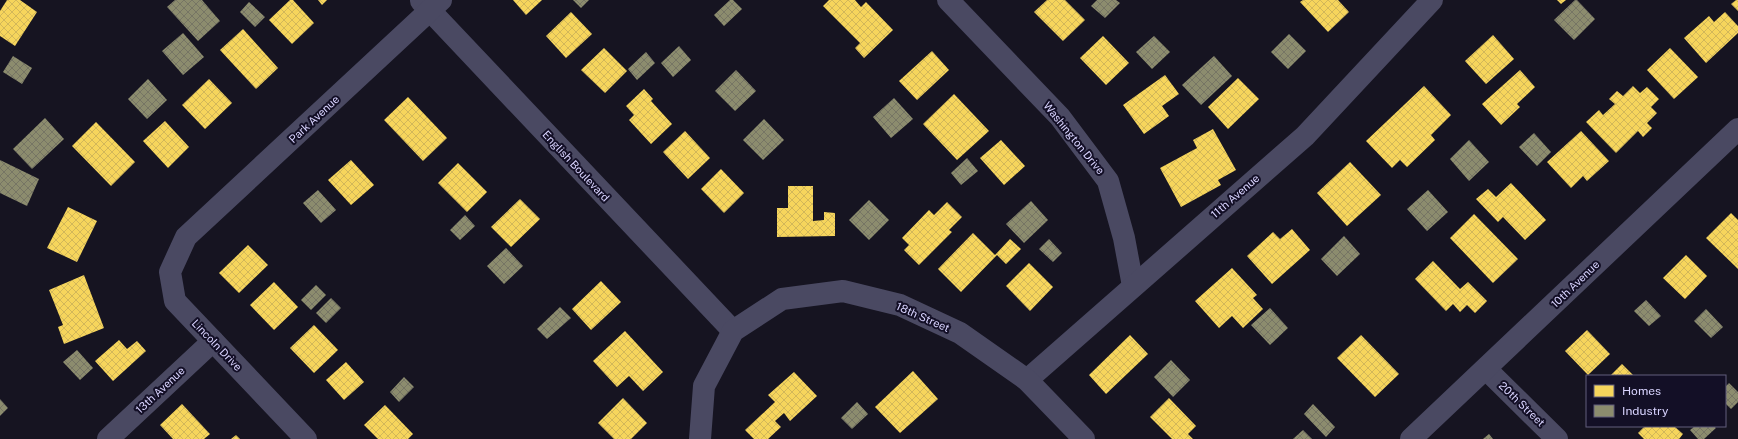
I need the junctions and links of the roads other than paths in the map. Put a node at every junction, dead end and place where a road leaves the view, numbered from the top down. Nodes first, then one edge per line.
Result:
1 (948, 0) edge
2 (1425, 2) edge
3 (431, 4) edge
4 (1738, 129) edge
5 (186, 237) joint
6 (1133, 286) junction
7 (733, 332) junction
8 (213, 341) junction
9 (1486, 369) junction
10 (1027, 380) junction
11 (108, 439) edge
12 (306, 439) edge
13 (700, 439) edge
14 (1084, 439) edge
15 (1411, 439) edge
16 (1557, 439) edge

1 - 6 street, Washington Drive
2 - 6 street, 11th Avenue
3 - 5 street, Park Avenue
3 - 7 street, English Boulevard
4 - 9 street, 10th Avenue
5 - 8 street, Lincoln Drive
6 - 10 street, 11th Avenue
7 - 10 street, 18th Street
7 - 13 street
8 - 11 street, 13th Avenue
8 - 12 street, Lincoln Drive
9 - 15 street, 10th Avenue
9 - 16 street, 20th Street
10 - 14 street, 18th Street

